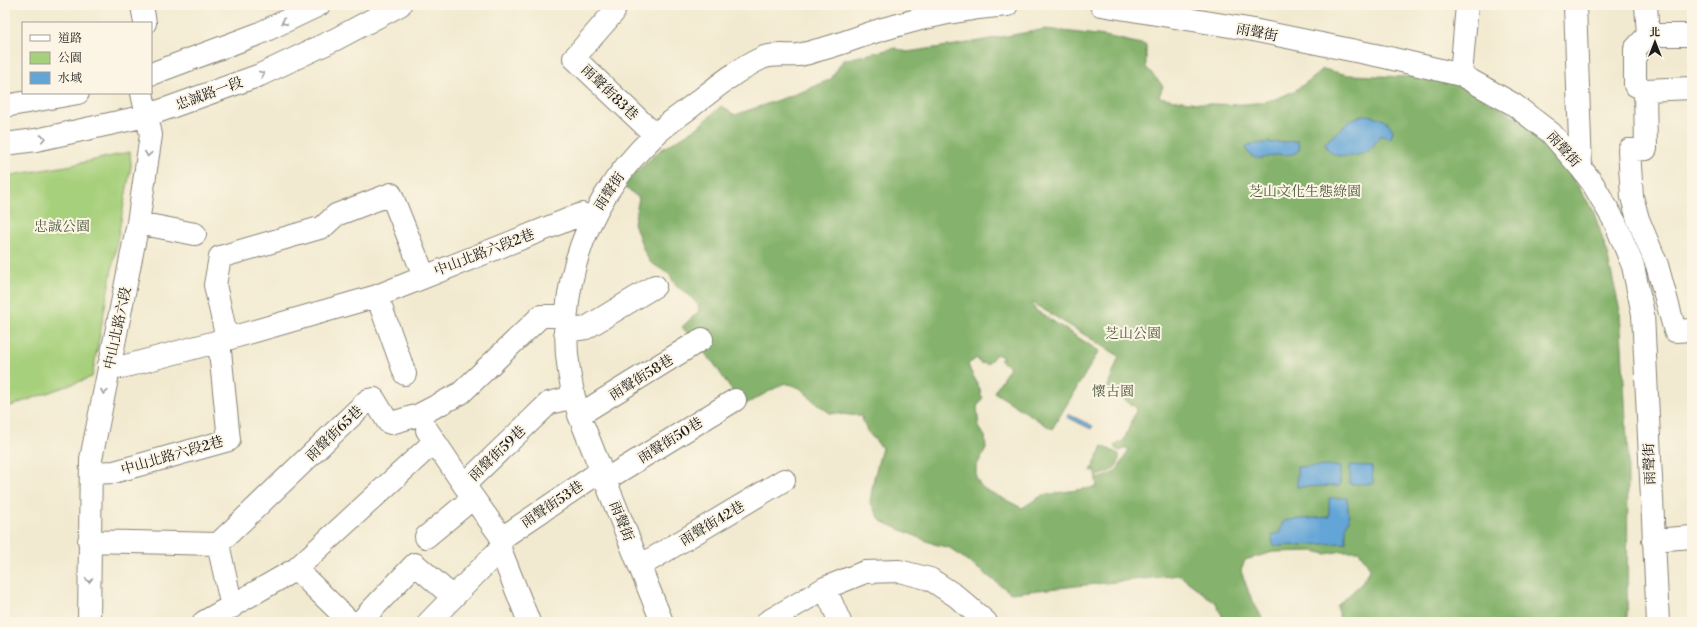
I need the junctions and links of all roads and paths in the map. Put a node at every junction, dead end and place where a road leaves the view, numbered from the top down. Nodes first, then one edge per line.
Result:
1 (142, 5) edge
2 (319, 5) edge
3 (400, 5) edge
4 (1007, 5) edge
5 (1101, 5) edge
6 (1467, 5) edge
7 (1575, 5) edge
8 (1646, 5) edge
9 (1126, 7) edge
10 (614, 12) dead end
11 (145, 22) edge
12 (1648, 35) junction
13 (1692, 35) edge
14 (152, 74) edge
15 (1461, 75) junction
16 (1692, 88) edge
17 (1645, 90) junction
18 (72, 94) edge
19 (142, 94) edge
20 (5, 106) edge
21 (146, 116) junction
22 (655, 135) junction
23 (5, 144) edge
24 (1581, 168) junction
25 (591, 220) junction
26 (138, 223) junction
27 (194, 234) dead end
28 (424, 276) junction
29 (655, 286) dead end
30 (377, 296) junction
31 (565, 324) junction
32 (1692, 330) edge
33 (702, 339) dead end
34 (223, 340) junction
35 (109, 365) junction
36 (405, 374) dead end
37 (735, 400) dead end
38 (577, 406) junction
39 (419, 415) junction
40 (434, 442) junction
41 (91, 473) junction
42 (603, 475) junction
43 (784, 480) dead end
44 (469, 491) junction
45 (426, 537) dead end
46 (1692, 537) edge
47 (1653, 540) junction
48 (89, 541) junction
49 (501, 543) junction
50 (218, 544) junction
51 (640, 566) junction
52 (296, 569) junction
53 (825, 588) junction
54 (453, 597) junction
55 (231, 613) edge
56 (89, 622) edge
57 (204, 622) edge
58 (350, 622) edge
59 (360, 622) edge
60 (429, 622) edge
61 (529, 622) edge
62 (662, 622) edge
63 (767, 622) edge
64 (840, 622) edge
65 (986, 622) edge
66 (1658, 622) edge

1 - 11 street
2 -> 14 street
21 -> 3 street, 忠誠路一段
4 - 22 street, 雨聲街
5 - 9 street, 雨聲街
6 - 15 street
7 - 24 street
8 - 12 street
9 - 15 street, 雨聲街
10 - 22 street, 雨聲街83巷
12 - 13 street
12 - 17 street
15 - 24 street, 雨聲街
16 - 17 street
17 - 32 street
18 - 20 street
19 - 21 street, 中山北路六段
23 -> 21 street, 忠誠路一段
21 -> 26 street, 中山北路六段
22 - 25 street, 雨聲街
24 - 47 street, 雨聲街
25 - 28 street, 中山北路六段2巷
25 - 31 street, 雨聲街
26 - 27 street
26 - 35 street, 中山北路六段
28 - 30 street, 中山北路六段2巷
28 - 34 street
29 - 31 street, 雨聲街65巷
30 - 34 street, 中山北路六段2巷
30 - 36 street
31 - 38 street, 雨聲街
31 - 39 street, 雨聲街65巷
33 - 38 street, 雨聲街58巷
34 - 35 street, 中山北路六段2巷
34 - 41 street, 中山北路六段2巷
35 -> 41 street, 中山北路六段
37 - 42 street, 雨聲街50巷
38 - 42 street, 雨聲街
38 - 44 street, 雨聲街59巷
39 - 40 street, 雨聲街59巷
39 - 50 street, 雨聲街65巷
40 - 44 street, 雨聲街59巷
40 - 52 street
41 - 48 street, 中山北路六段
42 - 49 street, 雨聲街53巷
42 - 51 street, 雨聲街
43 - 51 street, 雨聲街42巷
44 - 45 street
44 - 49 street
46 - 47 street
47 - 66 street, 雨聲街
48 - 50 street
48 -> 56 street, 中山北路六段
49 - 54 street, 雨聲街53巷
49 - 61 street
50 - 55 street
51 - 62 street, 雨聲街
52 - 55 street
52 - 58 street
53 - 63 street
53 - 64 street
53 - 65 street
54 - 59 street
54 - 60 street, 雨聲街53巷
55 - 57 street

